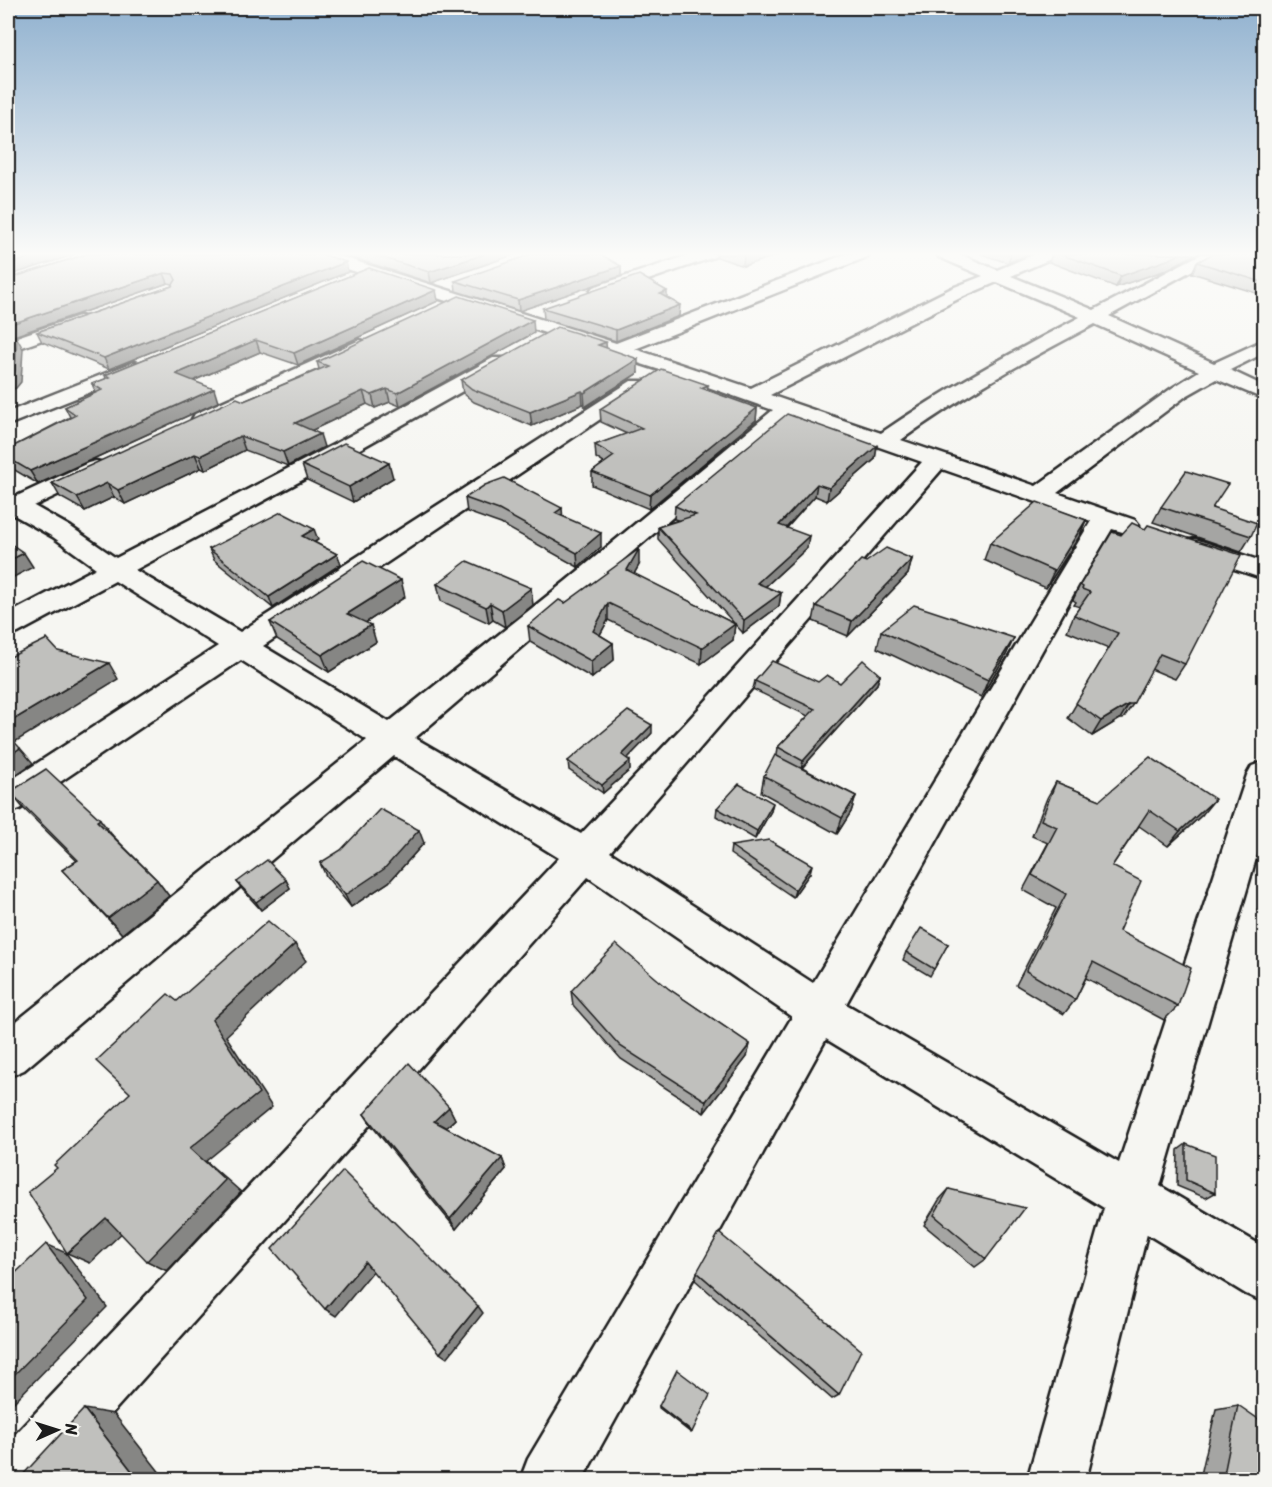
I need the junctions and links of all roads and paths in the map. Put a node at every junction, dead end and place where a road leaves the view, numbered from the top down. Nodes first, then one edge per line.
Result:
1 (73, 323) edge
2 (548, 323) edge
3 (559, 323) edge
4 (684, 323) edge
5 (894, 323) edge
6 (1079, 323) edge
7 (1109, 323) edge
8 (377, 338) edge
9 (8, 346) edge
10 (1264, 346) edge
11 (616, 350) junction
12 (150, 362) edge
13 (667, 366) junction
14 (1214, 371) junction
15 (1264, 393) edge
16 (753, 395) junction
17 (789, 407) junction
18 (8, 420) edge
19 (186, 427) edge
20 (883, 442) junction
21 (937, 460) junction
22 (111, 461) edge
23 (1039, 495) junction
24 (10, 505) edge
25 (1174, 541) edge
26 (116, 569) junction
27 (1264, 571) edge
28 (8, 626) edge
29 (240, 646) junction
30 (391, 739) junction
31 (1264, 775) edge
32 (8, 799) edge
33 (584, 854) junction
34 (819, 1011) junction
35 (8, 1055) edge
36 (1132, 1197) junction
37 (1264, 1275) edge
38 (12, 1479) edge
39 (549, 1479) edge
40 (1056, 1479) edge

1 - 9 street
2 - 26 street
3 - 11 street
4 - 11 street
5 - 16 street
6 - 20 street
7 - 14 street
8 - 19 street
10 - 14 street
11 - 13 street
12 - 18 street
13 - 16 street
13 - 29 street
14 - 15 street
14 - 23 street
16 - 17 street
17 - 20 street
17 - 30 street
20 - 21 street
21 - 23 street
21 - 33 street
22 - 24 street
23 - 34 street
24 - 26 street
25 - 27 street
26 - 28 street
26 - 29 street
29 - 30 street
29 - 32 street
30 - 33 street
30 - 35 street
31 - 36 street
33 - 34 street
33 - 38 street
34 - 36 street
34 - 39 street
36 - 37 street
36 - 40 street

